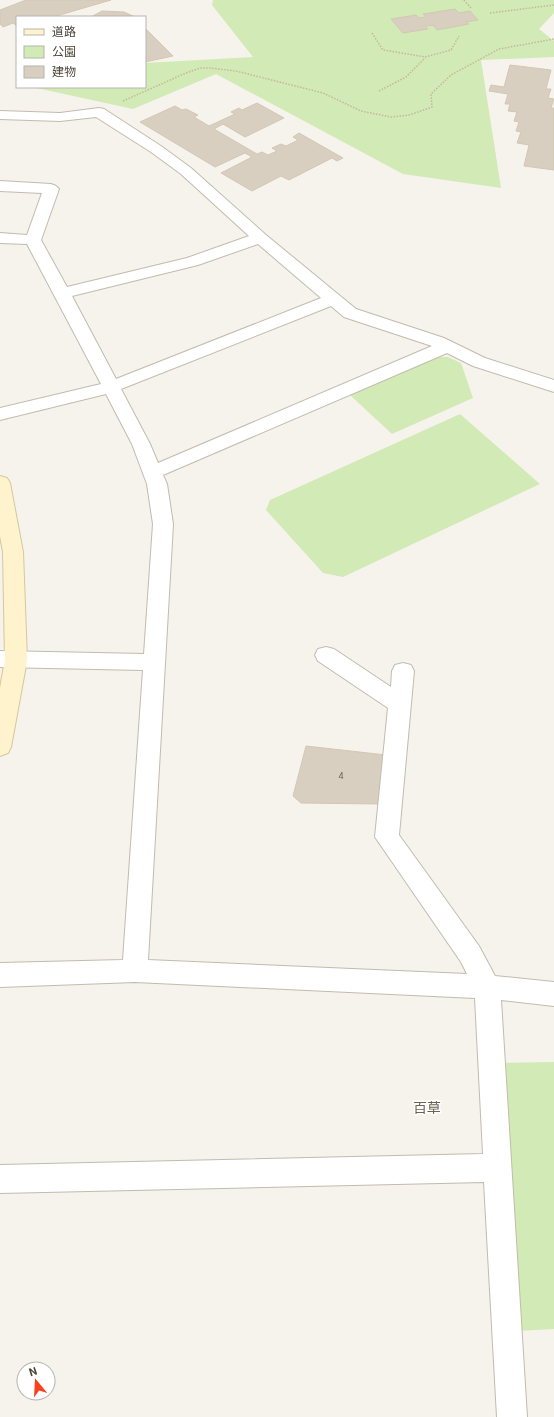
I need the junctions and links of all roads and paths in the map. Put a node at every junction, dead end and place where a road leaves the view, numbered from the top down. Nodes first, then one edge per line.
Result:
1 (464, 0) edge
2 (554, 5) edge
3 (471, 8) dead end
4 (490, 13) dead end
5 (372, 33) dead end
6 (459, 36) dead end
7 (554, 39) edge
8 (425, 57) junction
9 (379, 91) dead end
10 (99, 112) junction
11 (0, 115) edge
12 (0, 186) edge
13 (0, 238) edge
14 (260, 238) junction
15 (33, 240) junction
16 (62, 293) junction
17 (333, 299) junction
18 (448, 346) junction
19 (554, 386) edge
20 (111, 387) junction
21 (0, 414) edge
22 (153, 472) junction
23 (0, 483) edge
24 (326, 655) dead end
25 (8, 659) edge
26 (154, 662) junction
27 (403, 671) dead end
28 (400, 705) junction
29 (0, 747) edge
30 (135, 971) junction
31 (0, 975) edge
32 (487, 987) junction
33 (554, 994) edge
34 (497, 1168) junction
35 (0, 1179) edge
36 (512, 1417) edge

1 - 3 path
2 - 4 path
5 - 8 path
6 - 8 path
7 - 10 path
8 - 9 path
10 - 11 street
10 - 14 street
12 - 15 street
13 - 15 street
14 - 16 street
14 - 17 street
15 - 16 street
16 - 20 street
17 - 18 street
17 - 20 street
18 - 19 street
18 - 22 street
20 - 21 street
20 - 22 street
22 - 26 street
23 - 25 street
24 - 28 street
25 - 26 street
25 - 29 street
26 - 30 street
27 - 28 street
28 - 32 street
30 - 31 street
30 - 32 street
32 - 33 street
32 - 34 street
34 - 35 street
34 - 36 street

